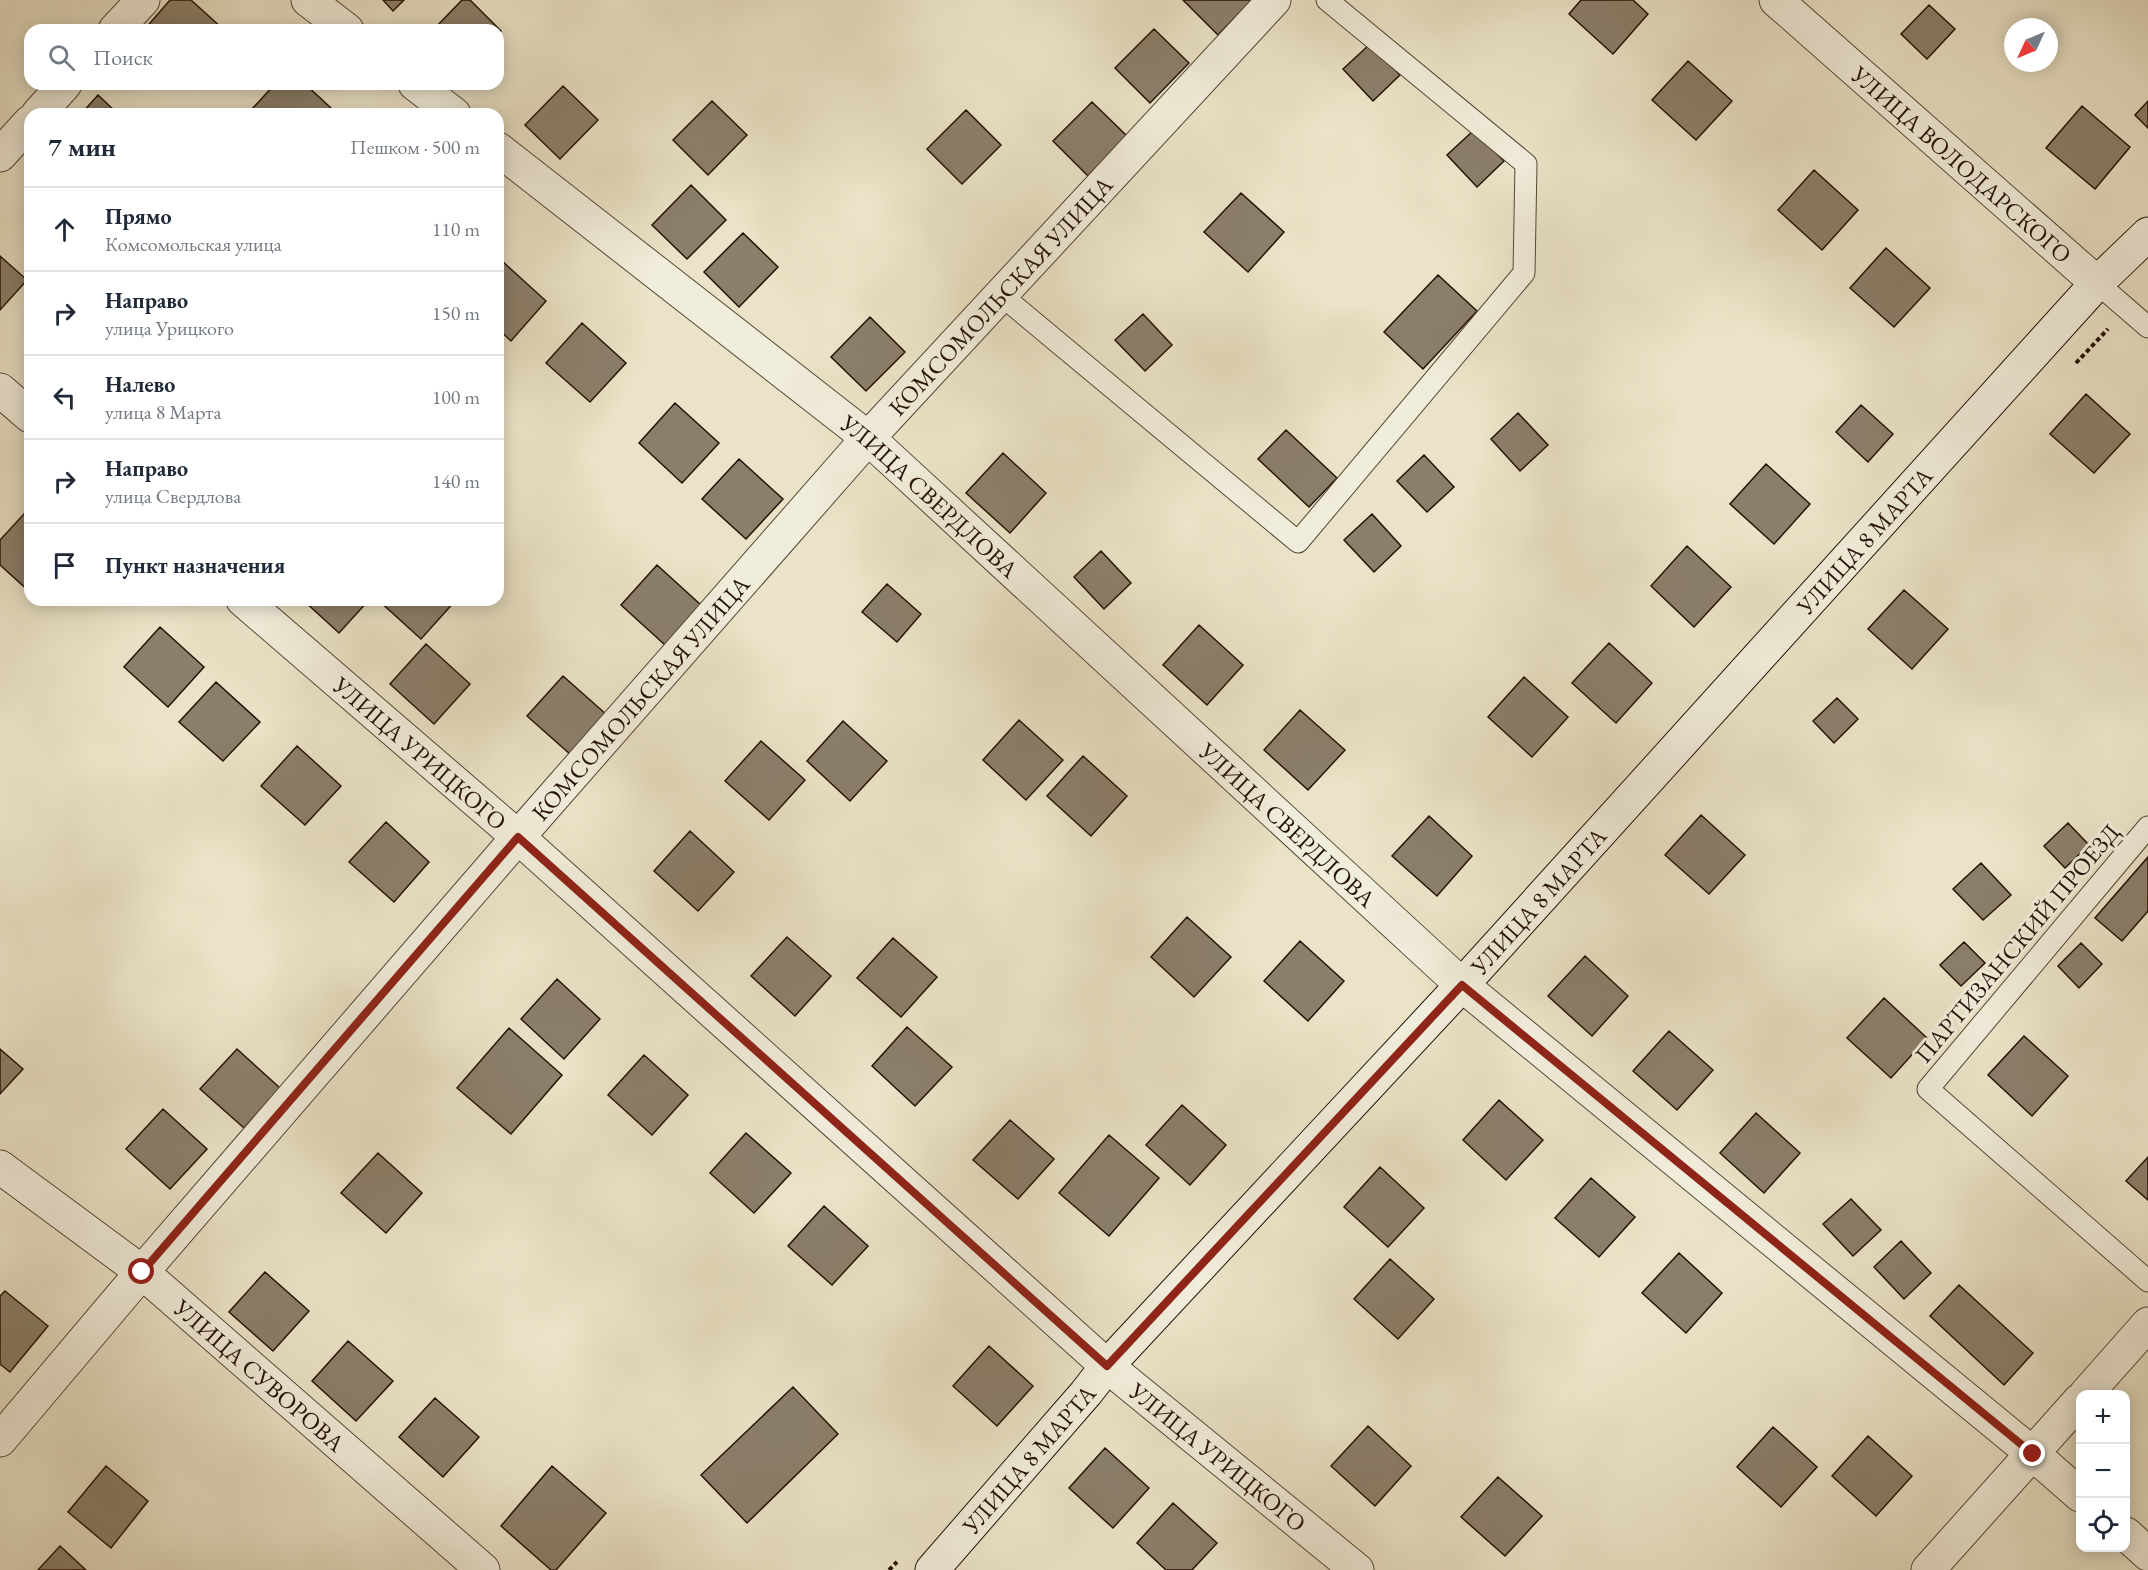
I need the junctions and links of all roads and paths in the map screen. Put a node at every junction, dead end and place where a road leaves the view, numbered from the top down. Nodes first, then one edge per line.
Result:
1 (143, 0) edge
2 (308, 0) edge
3 (1274, 0) edge
4 (1328, 0) edge
5 (1776, 0) edge
6 (121, 24) edge
7 (338, 24) edge
8 (60, 90) edge
9 (424, 90) edge
10 (43, 108) edge
11 (446, 108) edge
12 (24, 129) edge
13 (504, 154) edge
14 (0, 155) edge
15 (2148, 234) edge
16 (2097, 283) junction
17 (1001, 295) junction
18 (2148, 327) edge
19 (0, 390) edge
20 (24, 411) edge
21 (868, 438) junction
22 (250, 606) edge
23 (2148, 827) edge
24 (518, 837) junction
25 (1462, 985) junction
26 (0, 1167) edge
27 (142, 1272) junction
28 (2148, 1281) edge
29 (2148, 1324) edge
30 (1107, 1366) junction
31 (2090, 1390) edge
32 (2076, 1405) edge
33 (0, 1440) edge
34 (2033, 1454) junction
35 (2076, 1492) edge
36 (2130, 1538) edge
37 (2148, 1554) edge
38 (483, 1570) edge
39 (932, 1570) edge
40 (1357, 1570) edge
41 (1928, 1570) edge

1 - 6 street
2 - 7 street
3 - 17 street, КОМСОМОЛЬСКАЯ УЛИЦА
4 - 17 lane
5 - 16 street, УЛИЦА ВОЛОДАРСКОГО
8 - 10 street
9 - 11 street
12 - 14 street
13 - 21 street, УЛИЦА СВЕРДЛОВА
15 - 16 street, УЛИЦА 8 МАРТА
16 - 18 lane, УЛИЦА ВОЛОДАРСКОГО
16 - 25 street, УЛИЦА 8 МАРТА
17 - 21 street, КОМСОМОЛЬСКАЯ УЛИЦА
19 - 20 street
21 - 24 street, КОМСОМОЛЬСКАЯ УЛИЦА
21 - 25 street, УЛИЦА СВЕРДЛОВА
22 - 24 street, УЛИЦА УРИЦКОГО
23 - 28 lane, ПАРТИЗАНСКИЙ ПРОЕЗД
24 - 27 street, КОМСОМОЛЬСКАЯ УЛИЦА
24 - 30 street, УЛИЦА УРИЦКОГО
25 - 30 street, УЛИЦА 8 МАРТА
25 - 34 street, УЛИЦА СВЕРДЛОВА
26 - 27 street, УЛИЦА СУВОРОВА
27 - 33 street, КОМСОМОЛЬСКАЯ УЛИЦА
27 - 38 street, УЛИЦА СУВОРОВА
29 - 31 street
30 - 39 street, УЛИЦА 8 МАРТА
30 - 40 street, УЛИЦА УРИЦКОГО
32 - 34 street
34 - 35 street, УЛИЦА СВЕРДЛОВА
34 - 41 street
36 - 37 street

